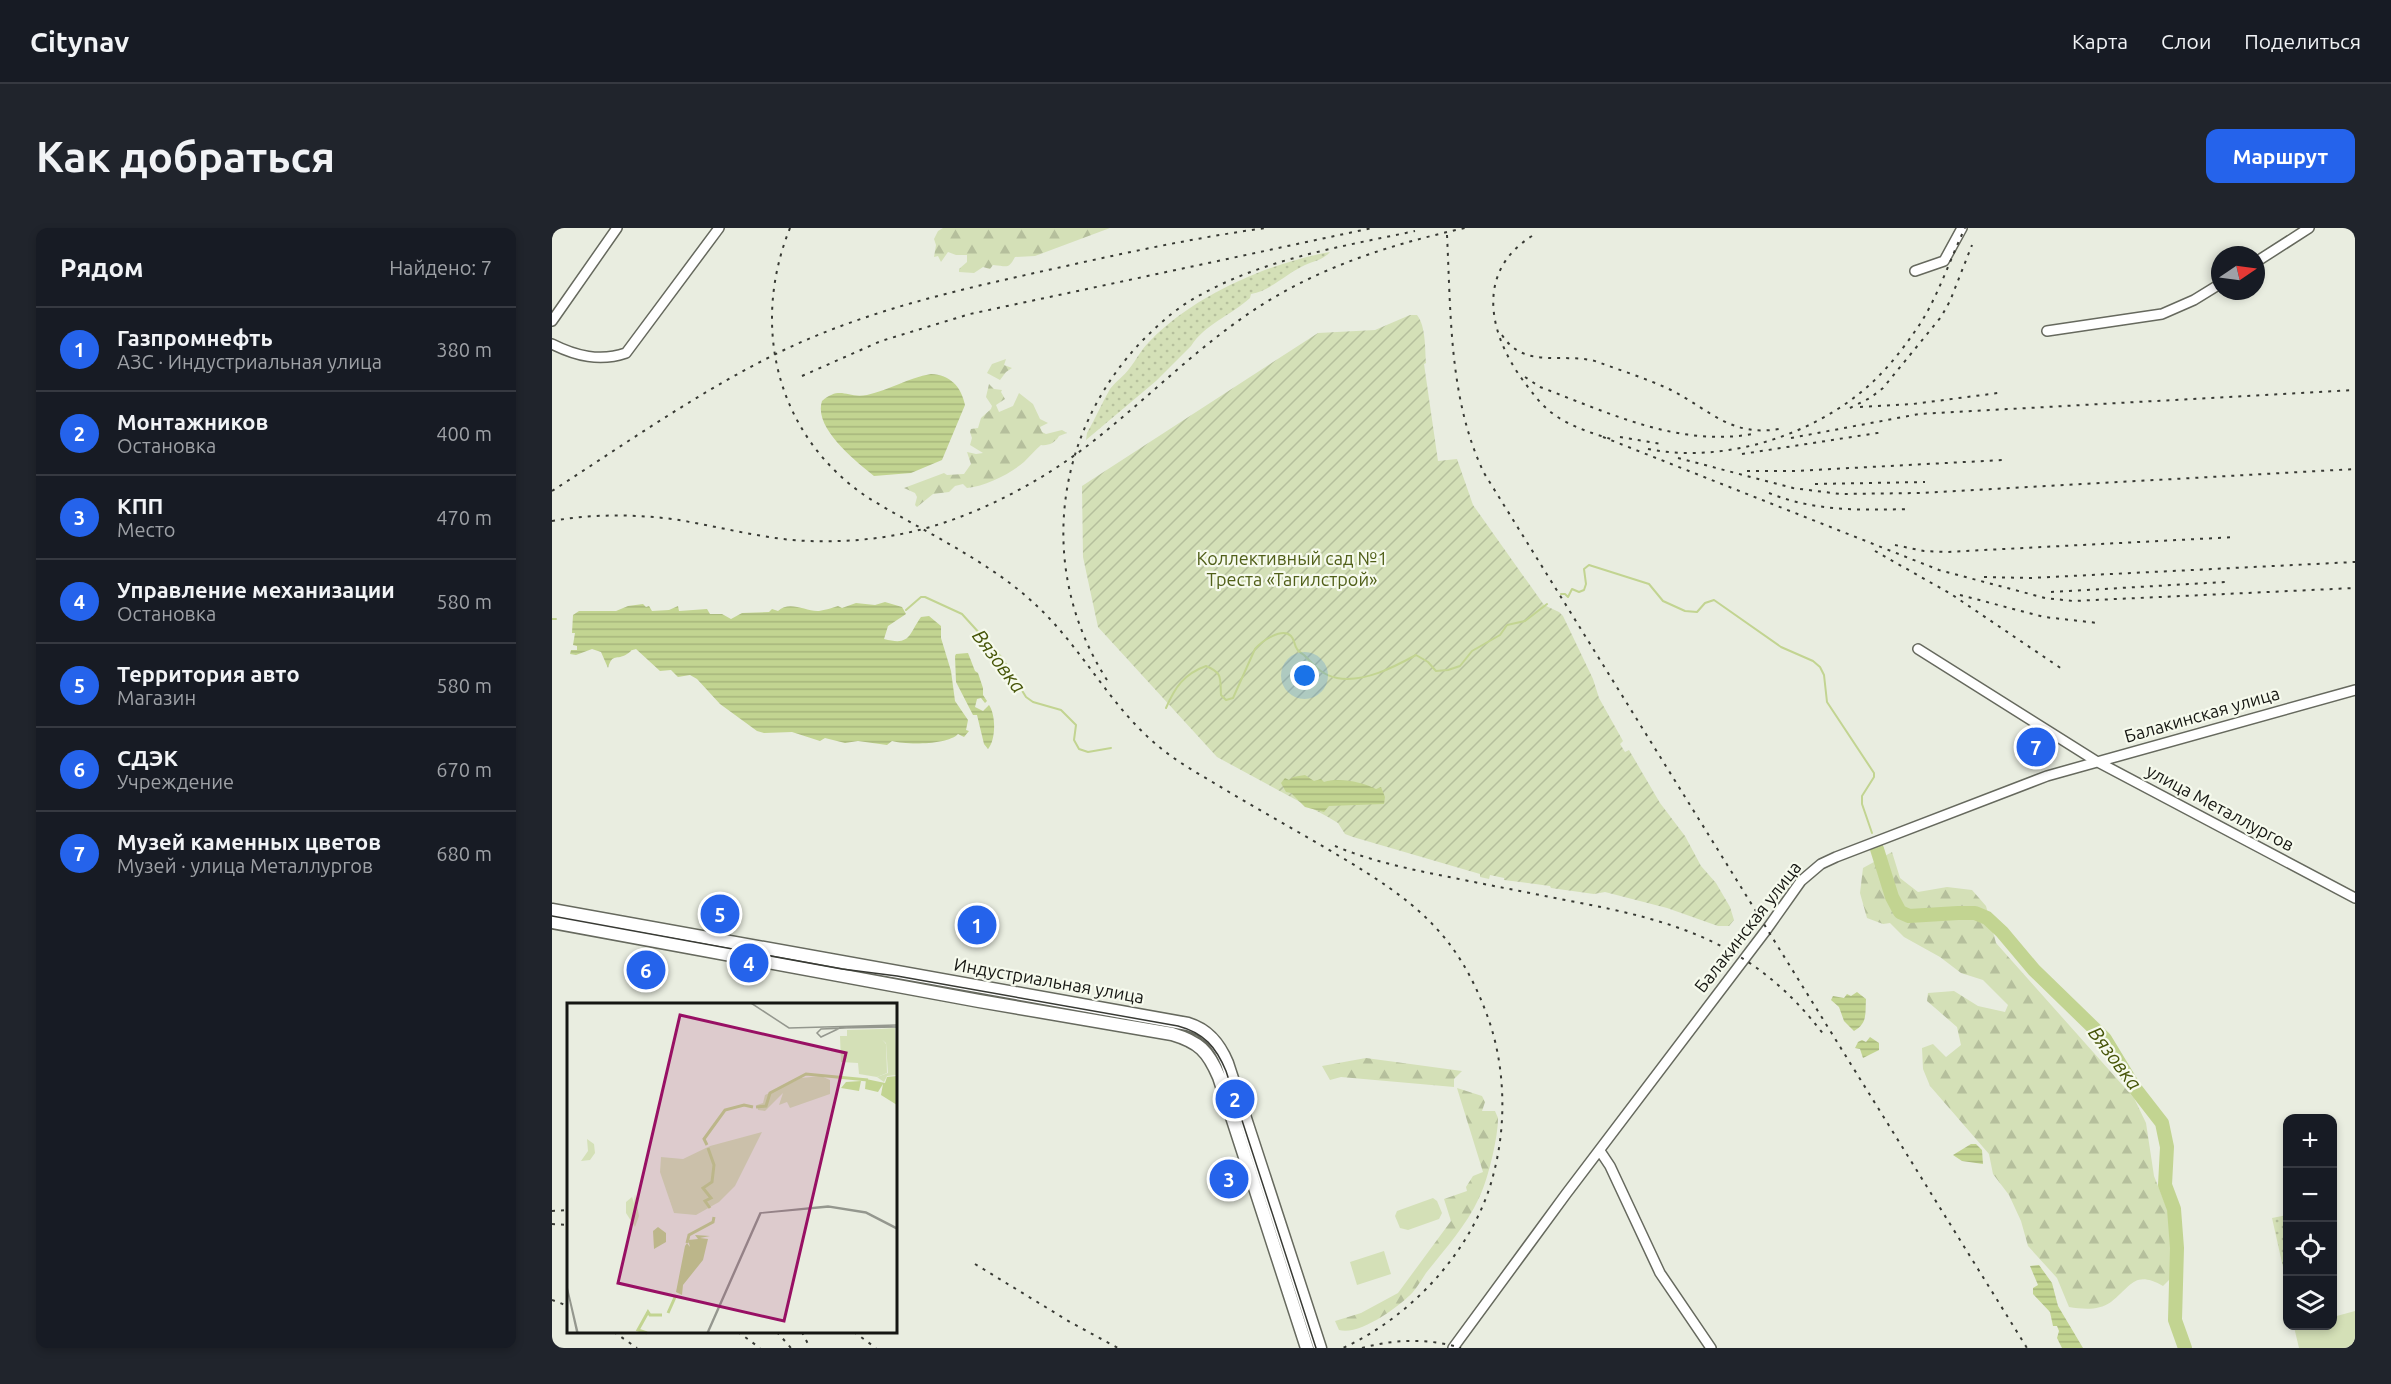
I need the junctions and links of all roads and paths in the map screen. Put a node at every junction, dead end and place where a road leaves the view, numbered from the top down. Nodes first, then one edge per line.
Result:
1 (617, 228) edge
2 (719, 228) edge
3 (1962, 228) edge
4 (2309, 228) edge
5 (2265, 256) edge
6 (1915, 271) dead end
7 (2211, 290) edge
8 (552, 321) edge
9 (2047, 331) dead end
10 (552, 344) edge
11 (1918, 649) dead end
12 (2355, 690) edge
13 (2096, 761) junction
14 (2355, 898) edge
15 (552, 910) edge
16 (552, 922) edge
17 (1600, 1151) junction
18 (1307, 1348) edge
19 (1320, 1348) edge
20 (1453, 1348) edge
21 (1711, 1348) edge

1 - 8 street
2 - 10 street
3 - 6 street
4 - 5 street
7 - 9 street
11 - 13 street, улица Металлургов
12 - 13 street, Балакинская улица
13 - 14 street, улица Металлургов
13 - 17 street, Балакинская улица
15 - 19 main road, Индустриальная улица
16 - 18 main road, Индустриальная улица
17 - 20 street, Балакинская улица
17 - 21 street

